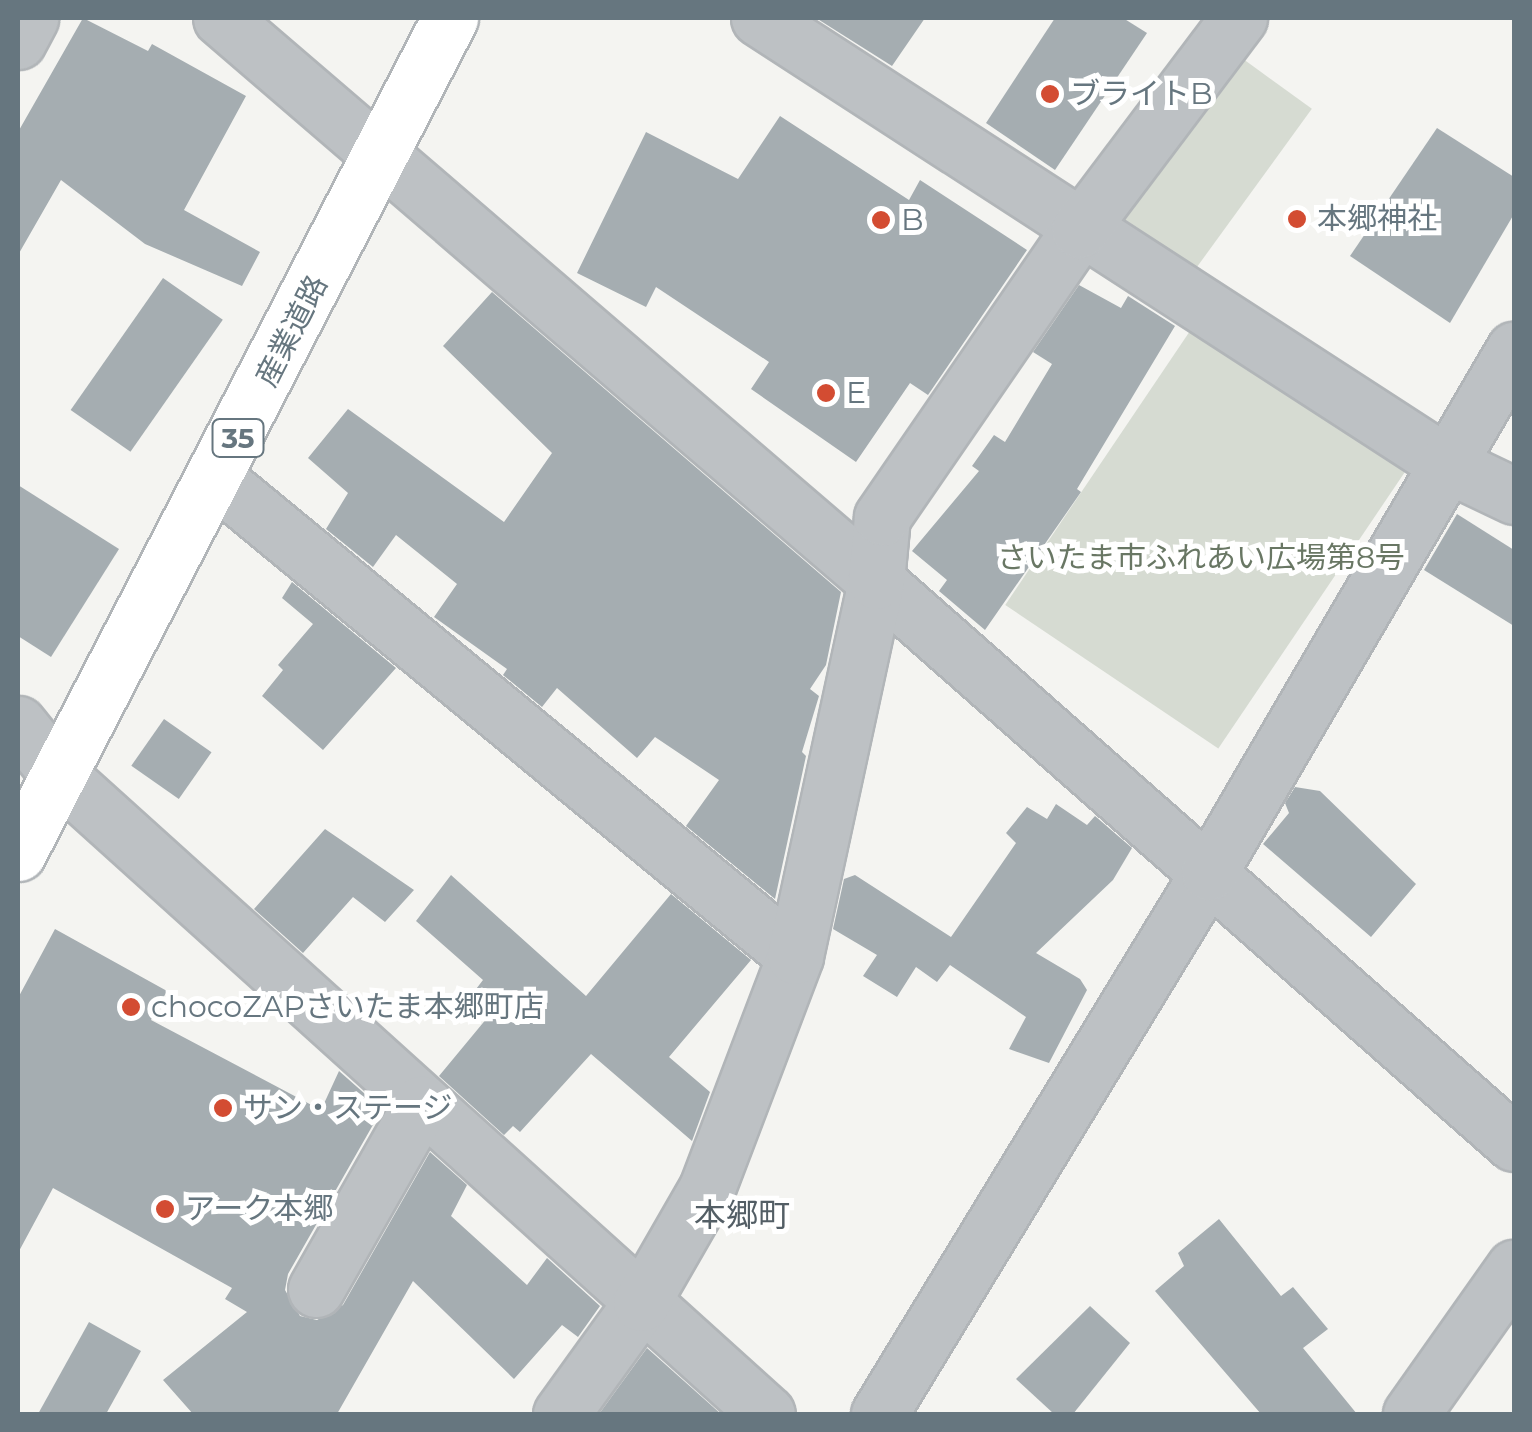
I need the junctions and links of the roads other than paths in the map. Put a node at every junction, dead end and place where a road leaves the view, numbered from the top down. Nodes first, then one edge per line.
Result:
1 (30, 18) edge
2 (221, 18) edge
3 (450, 18) edge
4 (759, 18) edge
5 (1239, 18) edge
6 (18, 40) edge
7 (380, 158) junction
8 (1078, 230) junction
9 (1514, 350) edge
10 (1446, 464) junction
11 (216, 479) junction
12 (1514, 496) edge
13 (876, 580) junction
14 (18, 724) edge
15 (60, 776) junction
16 (18, 854) edge
17 (1209, 872) junction
18 (796, 956) junction
19 (421, 1104) junction
20 (1514, 1143) edge
21 (1514, 1268) edge
22 (316, 1289) dead end
23 (641, 1303) junction
24 (561, 1414) edge
25 (767, 1414) edge
26 (879, 1414) edge
27 (1411, 1414) edge

1 - 6 street
2 - 7 street
3 - 7 main road, 産業道路 / 35
4 - 8 street
5 - 8 street
7 - 11 main road, 産業道路 / 35
7 - 13 street
8 - 10 street
8 - 13 street
9 - 10 street
10 - 12 street
10 - 17 street
11 - 15 main road, 産業道路 / 35
11 - 18 street
13 - 17 street
13 - 18 street
14 - 15 street
15 - 16 main road, 産業道路 / 35
15 - 19 street
17 - 20 street
17 - 26 street
18 - 23 street
19 - 22 street
19 - 23 street
21 - 27 street
23 - 24 street
23 - 25 street

